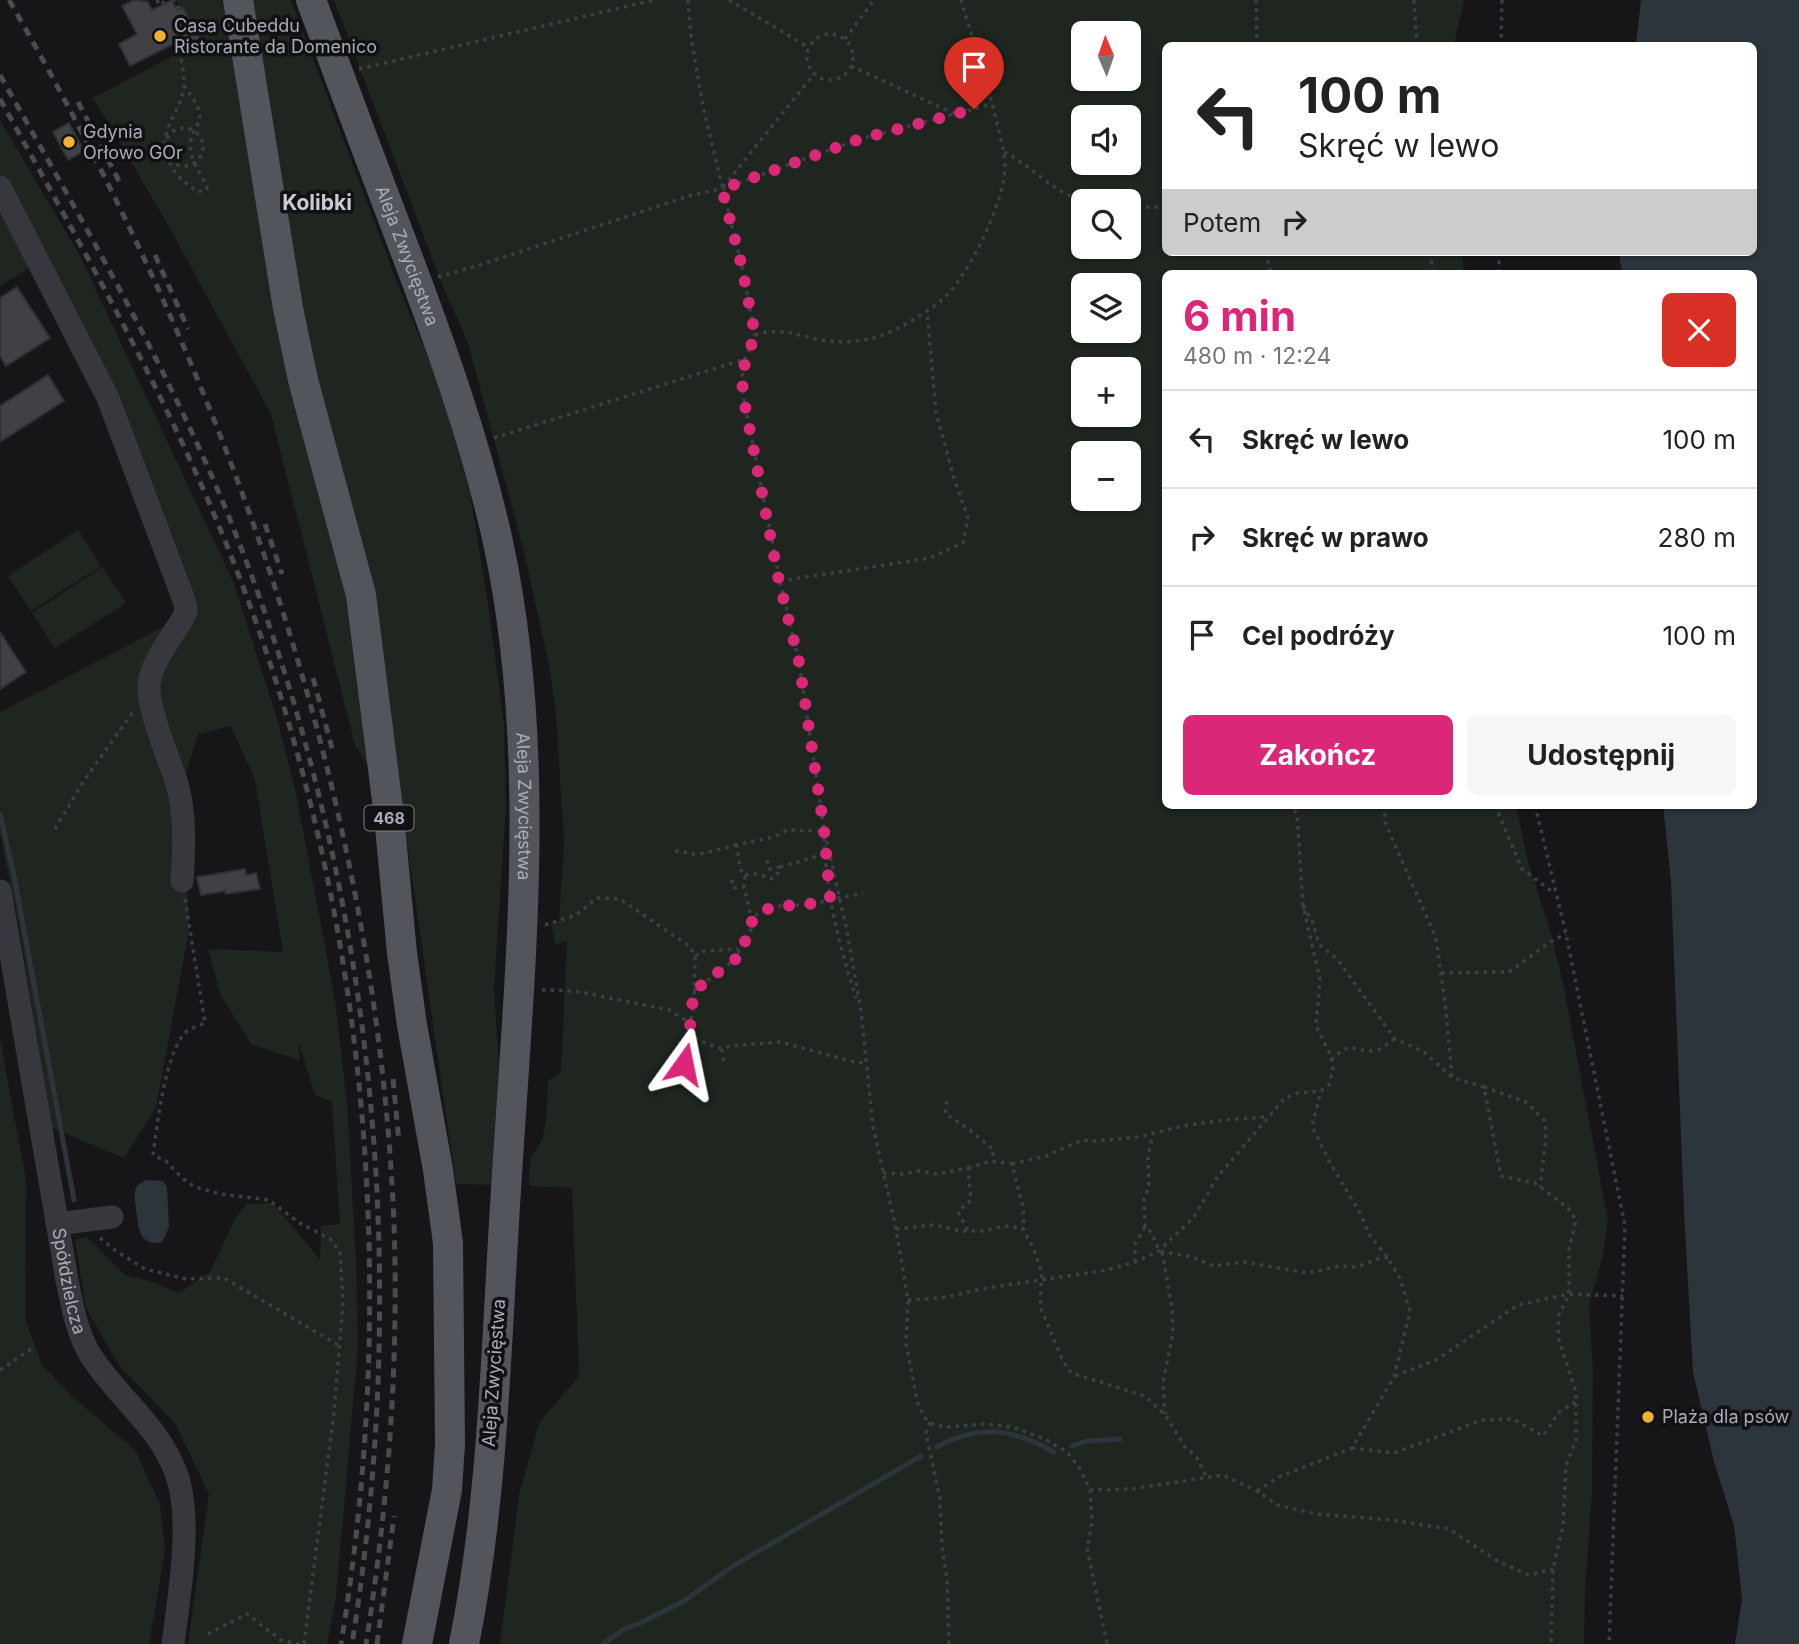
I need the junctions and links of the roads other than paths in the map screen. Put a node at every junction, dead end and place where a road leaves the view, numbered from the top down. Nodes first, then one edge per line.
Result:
1 (238, 0) edge
2 (311, 0) edge
3 (0, 187) edge
4 (182, 881) road end
5 (0, 891) edge
6 (112, 1217) dead end
7 (57, 1224) junction
8 (173, 1644) edge
9 (417, 1644) edge
10 (464, 1644) edge

1 - 9 main road, 468
2 - 10 main road, Aleja Zwycięstwa
3 - 4 street
5 - 7 street, Spółdzielcza
6 - 7 street
7 - 8 street, Spółdzielcza

